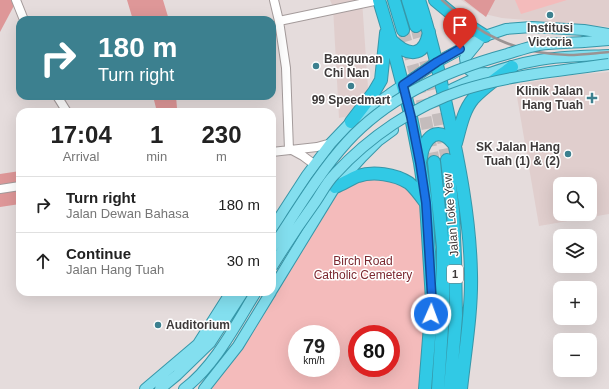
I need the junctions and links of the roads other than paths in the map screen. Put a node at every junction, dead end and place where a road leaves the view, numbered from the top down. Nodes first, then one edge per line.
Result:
1 (16, 0) edge
2 (274, 0) edge
3 (379, 0) edge
4 (394, 0) edge
5 (408, 0) edge
6 (419, 0) edge
7 (435, 0) edge
8 (22, 16) edge
9 (279, 20) junction
10 (386, 26) junction
11 (416, 26) tunnel mouth
12 (403, 30) tunnel mouth
13 (429, 31) junction
14 (609, 34) edge
15 (485, 36) junction
16 (391, 40) junction
17 (609, 40) edge
18 (609, 55) edge
19 (437, 62) junction
20 (609, 64) edge
21 (512, 67) junction
22 (492, 73) junction
23 (403, 85) junction
24 (444, 93) junction
25 (411, 117) junction
26 (351, 122) junction
27 (331, 143) junction
28 (455, 145) junction
29 (290, 150) junction
30 (276, 152) edge
31 (420, 163) junction
32 (315, 165) junction
33 (16, 187) edge
34 (335, 187) junction
35 (0, 189) edge
36 (426, 203) junction
37 (276, 223) edge
38 (276, 242) edge
39 (276, 260) edge
40 (276, 283) edge
41 (228, 296) edge
42 (240, 296) edge
43 (254, 296) edge
44 (268, 296) edge
45 (145, 389) edge
46 (160, 389) edge
47 (184, 389) edge
48 (204, 389) edge
49 (426, 389) edge
50 (438, 389) edge
51 (450, 389) edge
52 (461, 389) edge

1 - 8 street
2 - 9 street
3 - 9 street
3 - 10 highway
4 - 12 highway
5 - 11 highway
6 - 13 highway
7 - 15 highway
9 - 29 street
10 - 16 highway
10 - 26 highway
13 - 16 highway
13 - 19 highway
14 - 15 main road
15 - 19 main road
15 - 22 main road
16 - 23 highway
17 - 38 main road, bridge
18 - 21 main road
19 - 23 main road
19 - 24 highway
20 - 39 main road, bridge
21 - 22 main road
21 - 28 highway
22 - 24 main road
23 - 25 highway
23 - 26 main road
24 - 25 main road
24 - 28 highway
25 - 31 highway
25 - 34 main road
26 - 27 main road
27 - 29 street
27 - 32 main road
28 - 31 highway
28 - 52 highway
29 - 30 street
29 - 32 street
31 - 36 highway
32 - 37 main road
33 - 35 street
34 - 36 highway
34 - 40 main road
36 - 49 highway
41 - 45 main road
42 - 46 main road
43 - 47 main road
44 - 48 main road
50 - 51 highway, Jalan Loke Yew / 1

